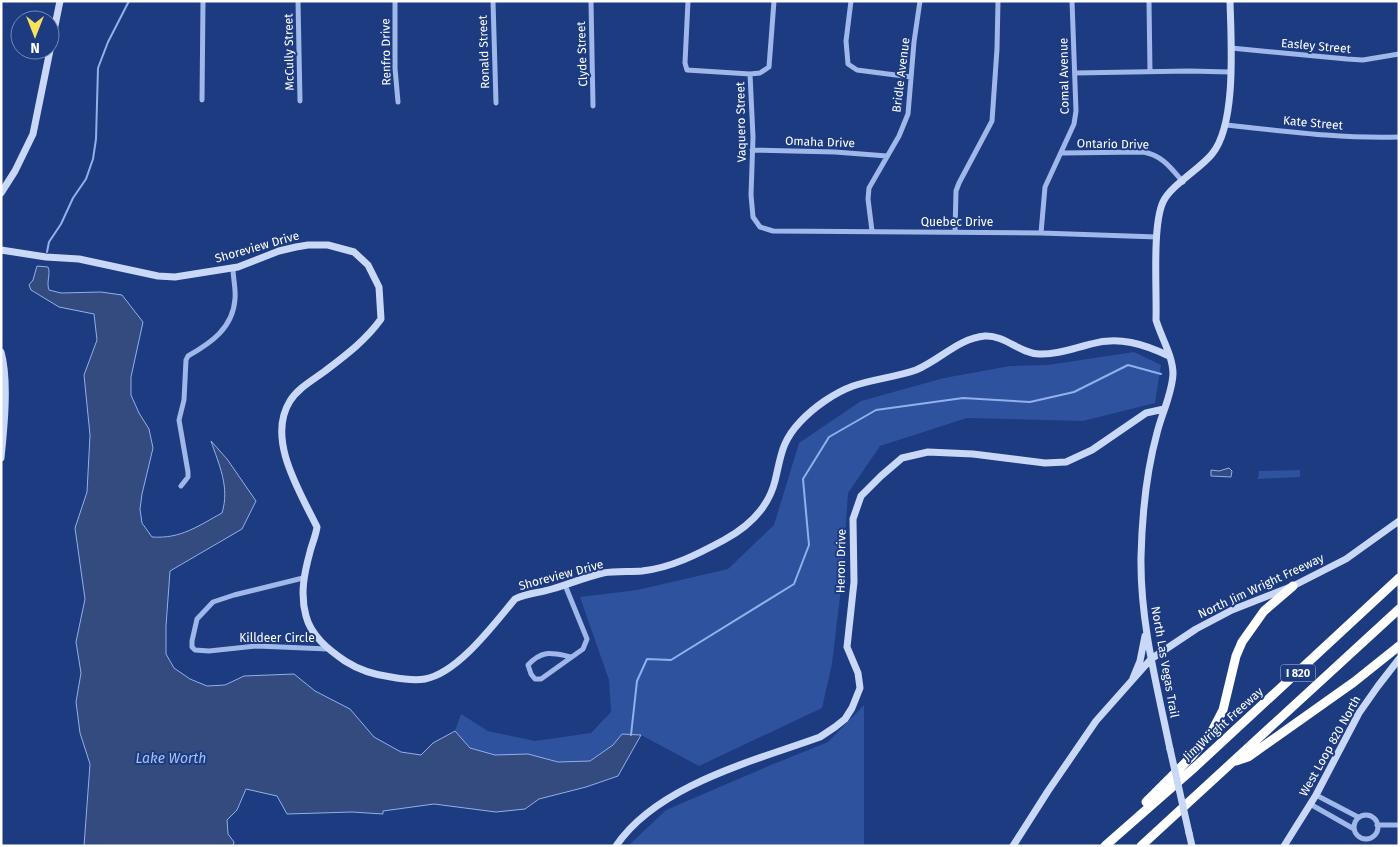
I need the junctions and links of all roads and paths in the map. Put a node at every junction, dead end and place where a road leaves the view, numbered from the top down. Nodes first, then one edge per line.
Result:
1 (60, 1) edge
2 (203, 1) edge
3 (298, 1) edge
4 (395, 1) edge
5 (493, 1) edge
6 (590, 1) edge
7 (688, 1) edge
8 (774, 1) edge
9 (851, 1) edge
10 (920, 1) edge
11 (998, 1) edge
12 (1072, 1) edge
13 (1149, 1) edge
14 (1230, 1) edge
15 (1231, 48) junction
16 (1399, 54) edge
17 (1150, 72) junction
18 (1230, 72) junction
19 (1075, 73) junction
20 (750, 74) junction
21 (911, 76) junction
22 (202, 100) dead end
23 (300, 102) dead end
24 (398, 102) dead end
25 (496, 103) dead end
26 (593, 106) dead end
27 (1226, 125) junction
28 (1399, 138) edge
29 (752, 150) junction
30 (1062, 153) junction
31 (887, 156) junction
32 (1183, 182) junction
33 (1, 193) edge
34 (758, 224) joint
35 (872, 231) junction
36 (955, 232) junction
37 (1041, 232) junction
38 (1157, 237) junction
39 (1, 250) edge
40 (233, 268) junction
41 (1, 352) edge
42 (1169, 356) junction
43 (1164, 409) junction
44 (1, 458) edge
45 (181, 486) dead end
46 (1399, 520) edge
47 (303, 578) junction
48 (1399, 578) edge
49 (565, 585) junction
50 (1293, 586) junction
51 (1399, 609) edge
52 (1146, 633) junction
53 (1399, 646) edge
54 (328, 648) junction
55 (572, 657) junction
56 (1151, 659) junction
57 (1399, 660) edge
58 (1132, 682) junction
59 (1233, 762) junction
60 (1316, 795) junction
61 (1310, 804) junction
62 (1140, 814) junction
63 (1358, 817) junction
64 (1378, 825) junction
65 (1399, 825) edge
66 (1354, 829) junction
67 (1368, 838) junction
68 (616, 846) edge
69 (1013, 846) edge
70 (1105, 846) edge
71 (1141, 846) edge
72 (1192, 846) edge
73 (1284, 846) edge
74 (1367, 846) edge

1 - 33 street
2 - 22 street
3 - 23 street, McCully Street
4 - 24 street, Renfro Drive
5 - 25 street, Ronald Street
6 - 26 street, Clyde Street
7 - 20 street
8 - 20 street, Vaquero Street
9 - 21 street
10 - 21 street, Bridle Avenue
11 - 36 street
12 - 19 street, Comal Avenue
13 - 17 street
14 - 15 street, North Las Vegas Trail
15 - 16 street, Easley Street
15 - 18 street, North Las Vegas Trail
17 - 18 street
17 - 19 street
18 - 27 street, North Las Vegas Trail
19 - 30 street, Comal Avenue
20 - 29 street, Vaquero Street
21 - 31 street, Bridle Avenue
27 - 28 street, Kate Street
27 - 32 street, North Las Vegas Trail
29 - 31 street, Omaha Drive
29 - 34 street, Vaquero Street
30 - 32 street, Ontario Drive
30 - 37 street, Comal Avenue
31 - 35 street, Bridle Avenue
32 - 38 street, North Las Vegas Trail
34 - 35 street, Quebec Drive
35 - 36 street, Quebec Drive
36 - 37 street, Quebec Drive
37 - 38 street, Quebec Drive
38 - 42 street, North Las Vegas Trail
39 - 40 street, Shoreview Drive
40 - 45 street
40 - 47 street, Shoreview Drive
41 - 44 street
42 - 43 street, North Las Vegas Trail
42 - 49 street, Shoreview Drive
43 - 52 street, North Las Vegas Trail
43 - 68 street, Heron Drive
46 - 50 street, North Jim Wright Freeway
47 - 54 street, Shoreview Drive
47 - 54 street, Killdeer Circle
48 - 62 highway, Jim Wright Freeway / I 820
49 - 54 street, Shoreview Drive
49 - 55 street
50 - 56 street, North Jim Wright Freeway
50 - 62 highway
51 - 59 highway, I 820
52 - 56 street, North Las Vegas Trail
52 - 58 street
53 - 59 highway
55 - 55 street
56 - 58 street, North Jim Wright Freeway
56 - 72 street, North Las Vegas Trail, bridge
57 - 60 street, West Loop 820 North
58 - 69 street, North Jim Wright Freeway
59 - 71 highway, I 820
60 - 61 street, West Loop 820 North
60 - 63 street
61 - 66 street
61 - 73 street, West Loop 820 North
62 - 70 highway, Jim Wright Freeway / I 820
63 - 64 street
63 - 66 street
64 - 65 street
64 - 67 street
66 - 67 street
67 - 74 street

